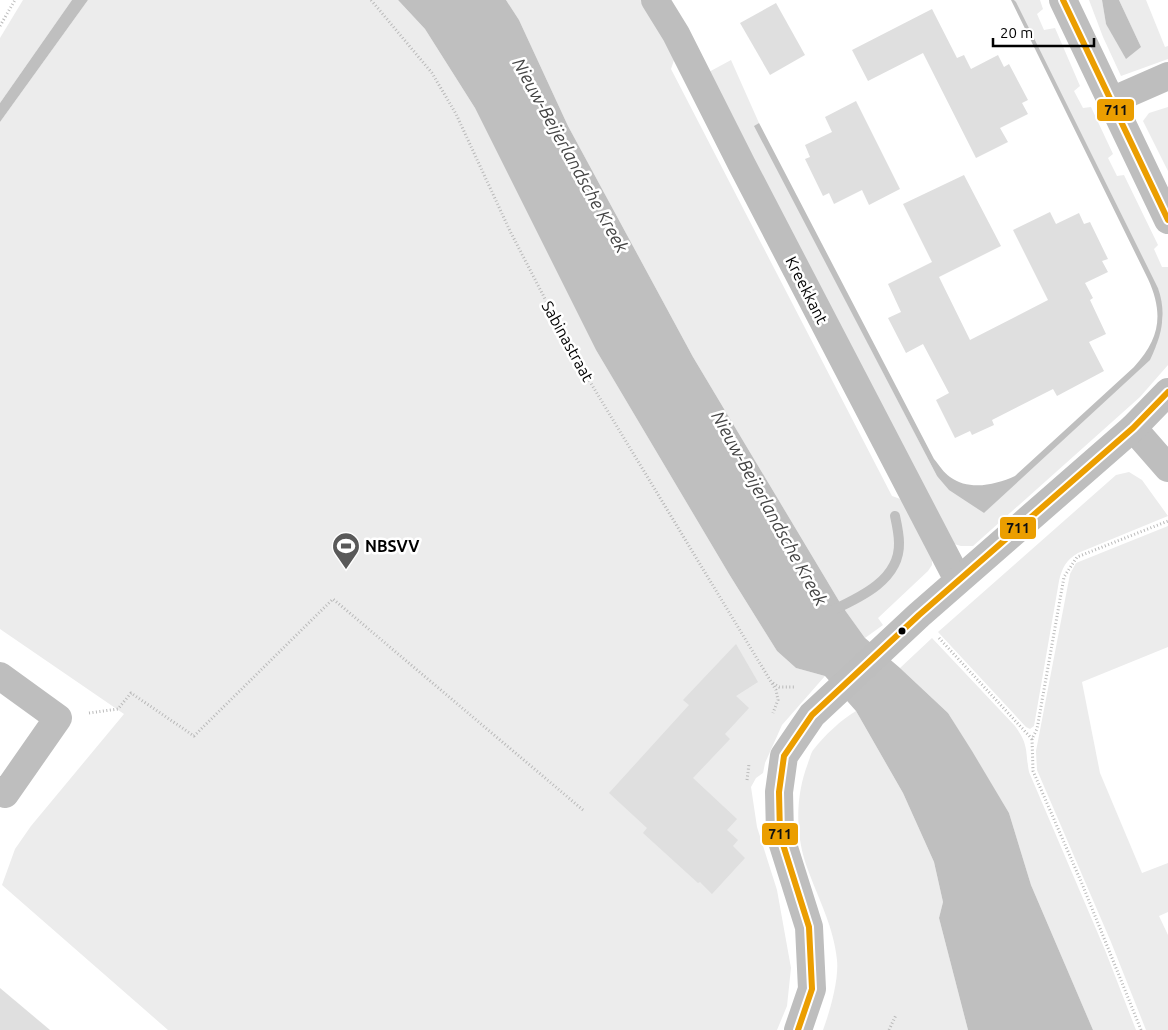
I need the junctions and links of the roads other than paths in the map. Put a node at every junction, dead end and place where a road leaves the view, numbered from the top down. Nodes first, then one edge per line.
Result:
1 (655, 0) edge
2 (1063, 0) edge
3 (1168, 76) edge
4 (1111, 101) junction
5 (1168, 220) edge
6 (1168, 392) edge
7 (1133, 428) junction
8 (1168, 468) edge
9 (958, 580) junction
10 (0, 676) edge
11 (0, 790) edge
12 (798, 1030) edge

1 - 9 street, Kreekkant
2 - 4 street
3 - 4 street
4 - 5 street
6 - 7 street
7 - 8 street
7 - 9 street
9 - 12 street
10 - 11 street

